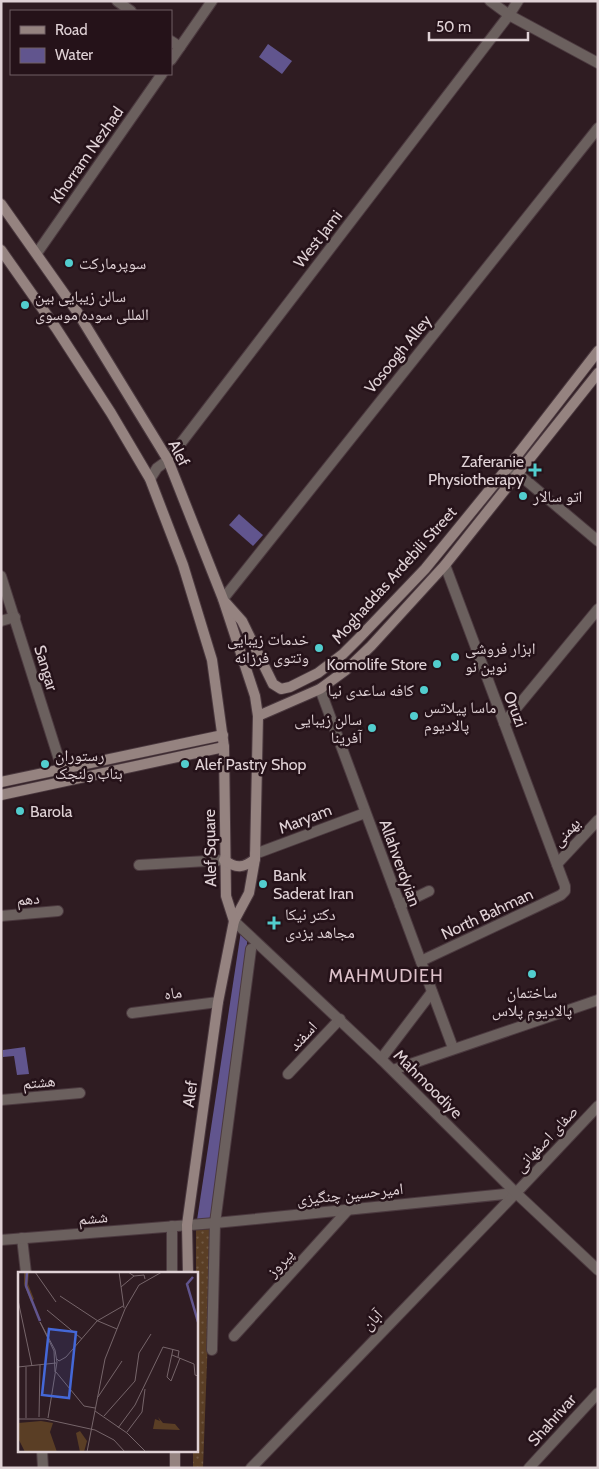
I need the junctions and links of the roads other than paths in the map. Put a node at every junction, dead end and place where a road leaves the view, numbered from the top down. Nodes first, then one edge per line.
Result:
1 (117, 1) edge
2 (212, 1) edge
3 (490, 1) edge
4 (518, 1) edge
5 (130, 10) edge
6 (509, 15) junction
7 (172, 42) edge
8 (180, 47) junction
9 (172, 59) edge
10 (598, 63) edge
11 (161, 75) edge
12 (598, 128) edge
13 (1, 204) edge
14 (1, 250) edge
15 (36, 253) junction
16 (598, 352) edge
17 (598, 373) edge
18 (168, 460) junction
19 (509, 466) junction
20 (518, 473) junction
21 (150, 479) junction
22 (598, 540) edge
23 (445, 565) junction
24 (1, 576) edge
25 (222, 599) junction
26 (598, 609) edge
27 (14, 617) junction
28 (1, 621) edge
29 (320, 688) junction
30 (258, 716) junction
31 (504, 723) junction
32 (223, 735) junction
33 (224, 747) junction
34 (62, 769) junction
35 (1, 782) edge
36 (1, 795) edge
37 (365, 813) junction
38 (598, 820) edge
39 (255, 856) junction
40 (224, 860) junction
41 (557, 864) junction
42 (139, 865) dead end
43 (429, 891) dead end
44 (400, 905) junction
45 (58, 911) dead end
46 (1, 916) edge
47 (234, 921) junction
48 (251, 949) dead end
49 (421, 961) junction
50 (432, 992) junction
51 (598, 1000) edge
52 (218, 1002) junction
53 (132, 1013) dead end
54 (340, 1019) junction
55 (453, 1048) junction
56 (382, 1059) junction
57 (392, 1070) junction
58 (288, 1074) dead end
59 (80, 1093) dead end
60 (1, 1100) edge
61 (598, 1106) edge
62 (516, 1193) junction
63 (348, 1210) junction
64 (215, 1223) junction
65 (187, 1224) junction
66 (172, 1226) junction
67 (22, 1238) junction
68 (1, 1240) edge
69 (598, 1270) edge
70 (26, 1272) edge
71 (172, 1272) edge
72 (188, 1272) edge
73 (234, 1336) dead end
74 (212, 1350) dead end
75 (598, 1393) edge
76 (42, 1452) edge
77 (175, 1452) edge
78 (43, 1468) edge
79 (176, 1468) edge
80 (250, 1468) edge
81 (529, 1468) edge

1 - 5 street
2 - 8 street
3 - 6 street
4 - 6 street, West Jami
6 - 10 street
6 - 18 street, West Jami
7 - 8 street
8 - 9 street
11 - 15 street, Khorram Nezhad
12 - 25 street, Vosoogh Alley
13 - 15 main road, Alef
14 - 21 main road
15 - 18 main road, Alef
16 - 19 main road, Moghaddas Ardebili Street
17 - 20 main road, Moghaddas Ardebili Street
18 - 21 street, West Jami
18 - 25 main road, Alef
19 - 20 street
19 - 25 main road, Moghaddas Ardebili Street
20 - 22 street
20 - 23 main road, Moghaddas Ardebili Street
21 - 32 main road
23 - 29 main road, Moghaddas Ardebili Street
23 - 31 street, Oruzi
24 - 27 street, Sangar
25 - 30 main road, Alef
26 - 31 street
27 - 28 street
27 - 34 street, Sangar
29 - 30 main road, Moghaddas Ardebili Street
29 - 37 street, Allahverdyian
30 - 39 main road, Alef
31 - 41 street, Oruzi
32 - 33 main road
32 - 34 main road
33 - 36 main road
33 - 40 main road, Alef Square
34 - 35 main road
37 - 39 street, Maryam
37 - 44 street, Allahverdyian
38 - 41 street, بهمنی
39 - 40 main road
39 - 47 main road
40 - 42 street
40 - 47 main road, Alef Square
41 - 49 street, Oruzi
43 - 44 street
44 - 49 street, Allahverdyian
45 - 46 street, دهم
47 - 52 main road, Alef
47 - 54 street, Mahmoodiye
48 - 64 street
49 - 50 street, Allahverdyian
50 - 55 street, Allahverdyian
50 - 56 street
51 - 55 street
52 - 53 street, ماه
52 - 65 main road, Alef
54 - 56 street, Mahmoodiye
54 - 58 street, اسفند
55 - 57 street
56 - 57 street, Mahmoodiye
57 - 62 street, Mahmoodiye
59 - 60 street, هشتم
61 - 62 street, صفای اصفهانی
62 - 63 street, امیرحسین چنگیزی
62 - 69 street, Mahmoodiye
62 - 80 street, آبان
63 - 64 street, امیرحسین چنگیزی
63 - 73 street, پیروز
64 - 65 street, امیرحسین چنگیزی
64 - 74 street
65 - 66 street, ششم
65 - 72 main road, Alef
66 - 67 street, ششم
66 - 71 street
67 - 68 street, ششم
67 - 70 street
75 - 81 street, Shahrivar
76 - 78 street
77 - 79 main road

